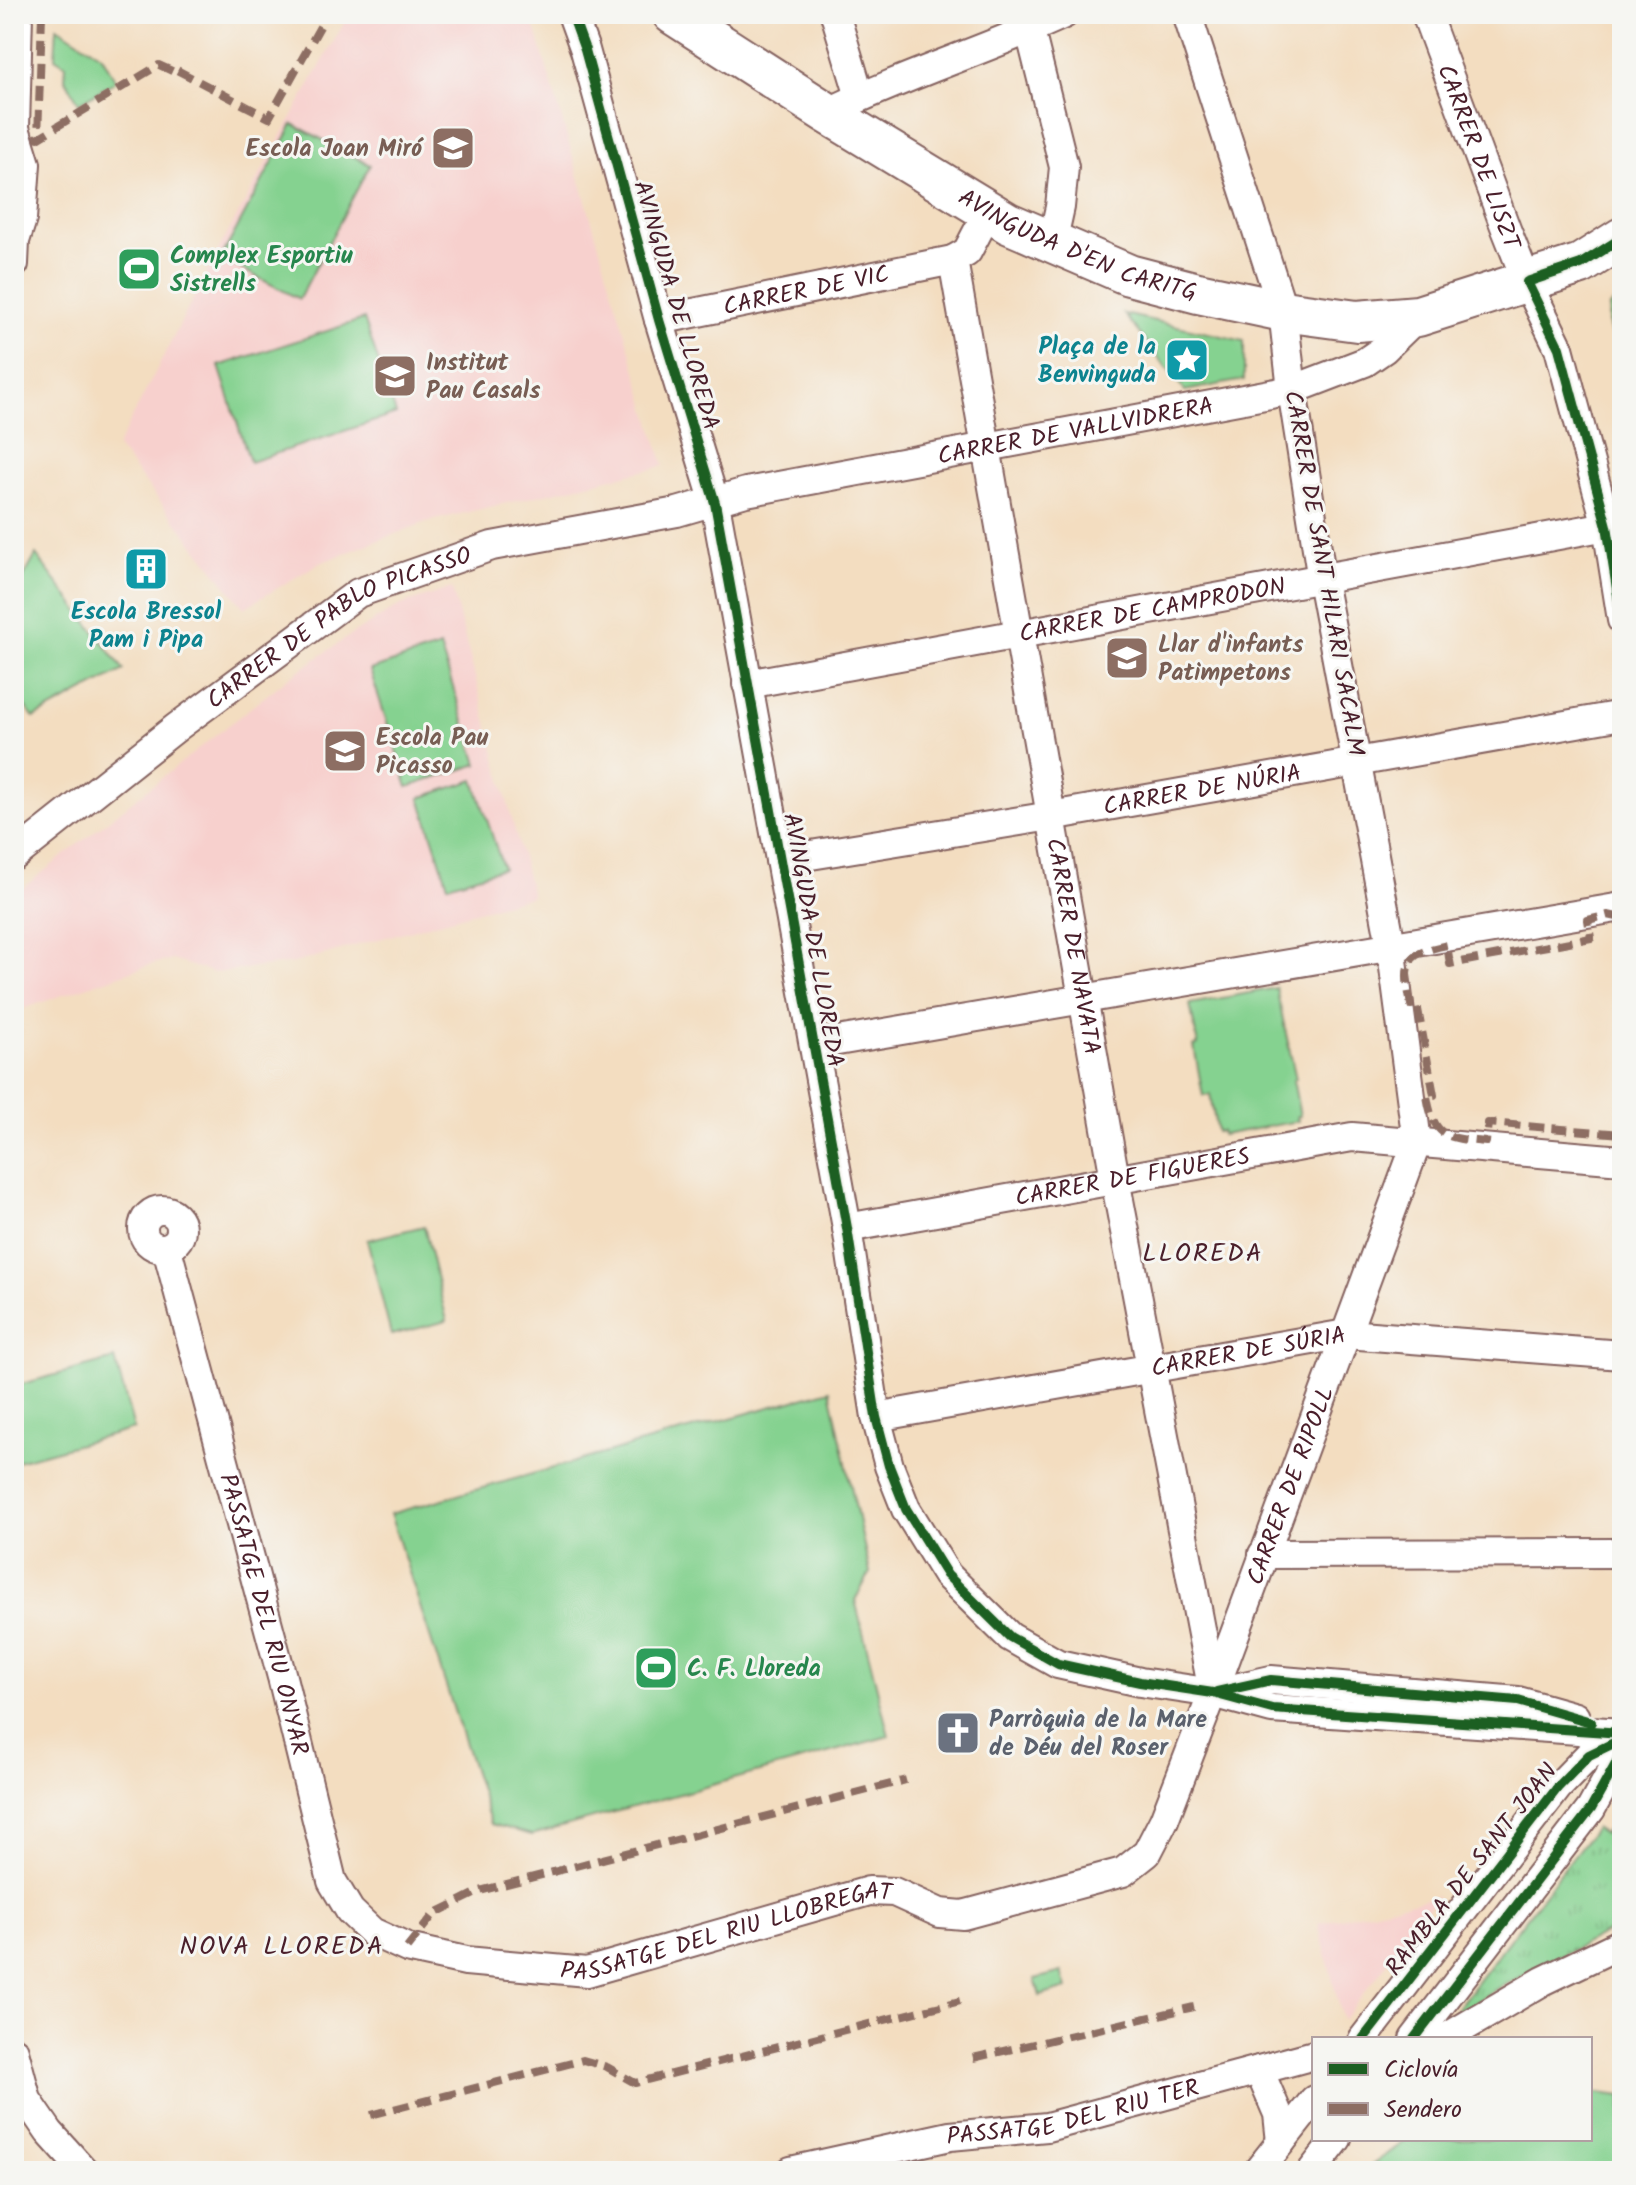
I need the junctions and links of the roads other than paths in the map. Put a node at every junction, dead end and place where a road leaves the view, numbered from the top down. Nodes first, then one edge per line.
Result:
1 (18, 14) edge
2 (572, 14) edge
3 (597, 14) edge
4 (673, 14) edge
5 (835, 14) edge
6 (1064, 14) edge
7 (1187, 14) edge
8 (1426, 14) edge
9 (1028, 22) edge
10 (585, 50) junction
11 (844, 105) junction
12 (14, 129) edge
13 (988, 212) junction
14 (1622, 238) edge
15 (14, 241) edge
16 (1052, 243) junction
17 (1605, 258) edge
18 (953, 260) junction
19 (14, 264) edge
20 (1527, 282) junction
21 (1283, 311) junction
22 (1418, 316) junction
23 (659, 320) junction
24 (1292, 390) junction
25 (987, 446) junction
26 (715, 503) junction
27 (1607, 526) junction
28 (1322, 580) junction
29 (1622, 620) edge
30 (1020, 635) junction
31 (747, 684) junction
32 (1622, 715) edge
33 (1358, 760) junction
34 (1051, 816) junction
35 (14, 856) edge
36 (780, 860) junction
37 (1622, 907) edge
38 (1391, 945) junction
39 (1083, 999) junction
40 (814, 1045) junction
41 (1417, 1142) junction
42 (1622, 1160) edge
43 (1115, 1179) junction
44 (847, 1228) junction
45 (167, 1249) dead end
46 (1346, 1334) junction
47 (1622, 1355) edge
48 (1153, 1369) junction
49 (876, 1417) junction
50 (1622, 1553) edge
51 (1263, 1554) junction
52 (1213, 1693) junction
53 (1622, 1734) edge
54 (1622, 1753) edge
55 (1622, 1943) edge
56 (407, 1948) joint
57 (1365, 2037) edge
58 (1416, 2037) edge
59 (1447, 2037) edge
60 (14, 2051) edge
61 (1312, 2056) edge
62 (1259, 2070) junction
63 (21, 2097) edge
64 (1312, 2103) edge
65 (1335, 2141) edge
66 (1281, 2142) junction
67 (84, 2171) edge
68 (791, 2171) edge
69 (1258, 2171) edge
70 (1312, 2171) edge

1 - 12 street
2 - 10 street, AVINGUDA DE LLOREDA
3 - 10 street
4 - 11 street, AVINGUDA D'EN CARITG
5 - 11 street
6 - 9 street
7 - 21 street, CARRER DE SANT HILARI SACALM
8 - 20 street, CARRER DE LISZT
9 - 11 street
9 - 16 street
10 - 23 street, AVINGUDA DE LLOREDA
11 - 13 street, AVINGUDA D'EN CARITG
12 - 15 street
13 - 16 street, AVINGUDA D'EN CARITG
13 - 18 street
14 - 17 street, AVINGUDA D'EN CARITG
15 - 19 street
16 - 21 street, AVINGUDA D'EN CARITG
17 - 20 street, AVINGUDA D'EN CARITG
18 - 23 street, CARRER DE VIC
18 - 25 street, CARRER DE NAVATA
20 - 22 street, AVINGUDA D'EN CARITG
20 - 27 street, CARRER DE LISZT
21 - 22 street, AVINGUDA D'EN CARITG
21 - 24 street, CARRER DE SANT HILARI SACALM
22 - 24 street, CARRER DE VALLVIDRERA
23 - 26 street, AVINGUDA DE LLOREDA
24 - 25 street, CARRER DE VALLVIDRERA
24 - 28 street, CARRER DE SANT HILARI SACALM
25 - 26 street, CARRER DE VALLVIDRERA
25 - 30 street, CARRER DE NAVATA
26 - 31 street, AVINGUDA DE LLOREDA
26 - 35 street, CARRER DE PABLO PICASSO
27 - 28 street, CARRER DE CAMPRODON
27 - 29 street, CARRER DE LISZT
28 - 30 street, CARRER DE CAMPRODON
28 - 33 street, CARRER DE SANT HILARI SACALM
30 - 31 street, CARRER DE CAMPRODON
30 - 34 street, CARRER DE NAVATA
31 - 36 street, AVINGUDA DE LLOREDA
32 - 33 street, CARRER DE NÚRIA
33 - 34 street, CARRER DE NÚRIA
33 - 38 street, CARRER DE SANT HILARI SACALM
34 - 36 street, CARRER DE NÚRIA
34 - 39 street, CARRER DE NAVATA
36 - 40 street, AVINGUDA DE LLOREDA
37 - 38 street
38 - 39 street
38 - 41 street, CARRER DE SANT HILARI SACALM
39 - 40 street
39 - 43 street, CARRER DE NAVATA
40 - 44 street, AVINGUDA DE LLOREDA
41 - 42 street, CARRER DE FIGUERES
41 - 43 street, CARRER DE FIGUERES
41 - 46 street, CARRER DE RIPOLL
43 - 44 street, CARRER DE FIGUERES
43 - 48 street, CARRER DE NAVATA
44 - 49 street, AVINGUDA DE LLOREDA
45 - 56 street, PASSATGE DEL RIU ONYAR
46 - 47 street, CARRER DE SÚRIA
46 - 48 street, CARRER DE SÚRIA
46 - 51 street, CARRER DE RIPOLL
48 - 49 street, CARRER DE SÚRIA
48 - 52 street, CARRER DE NAVATA
49 - 52 street, AVINGUDA DE LLOREDA
50 - 51 street
51 - 52 street, CARRER DE RIPOLL
52 - 53 street, AVINGUDA DE LLOREDA
52 - 56 street, PASSATGE DEL RIU LLOBREGAT
53 - 57 street, RAMBLA DE SANT JOAN
54 - 58 street
55 - 59 street
60 - 63 street
61 - 62 street, PASSATGE DEL RIU TER
62 - 66 street
62 - 68 street, PASSATGE DEL RIU TER
63 - 67 street
64 - 66 street
65 - 70 street
66 - 69 street

